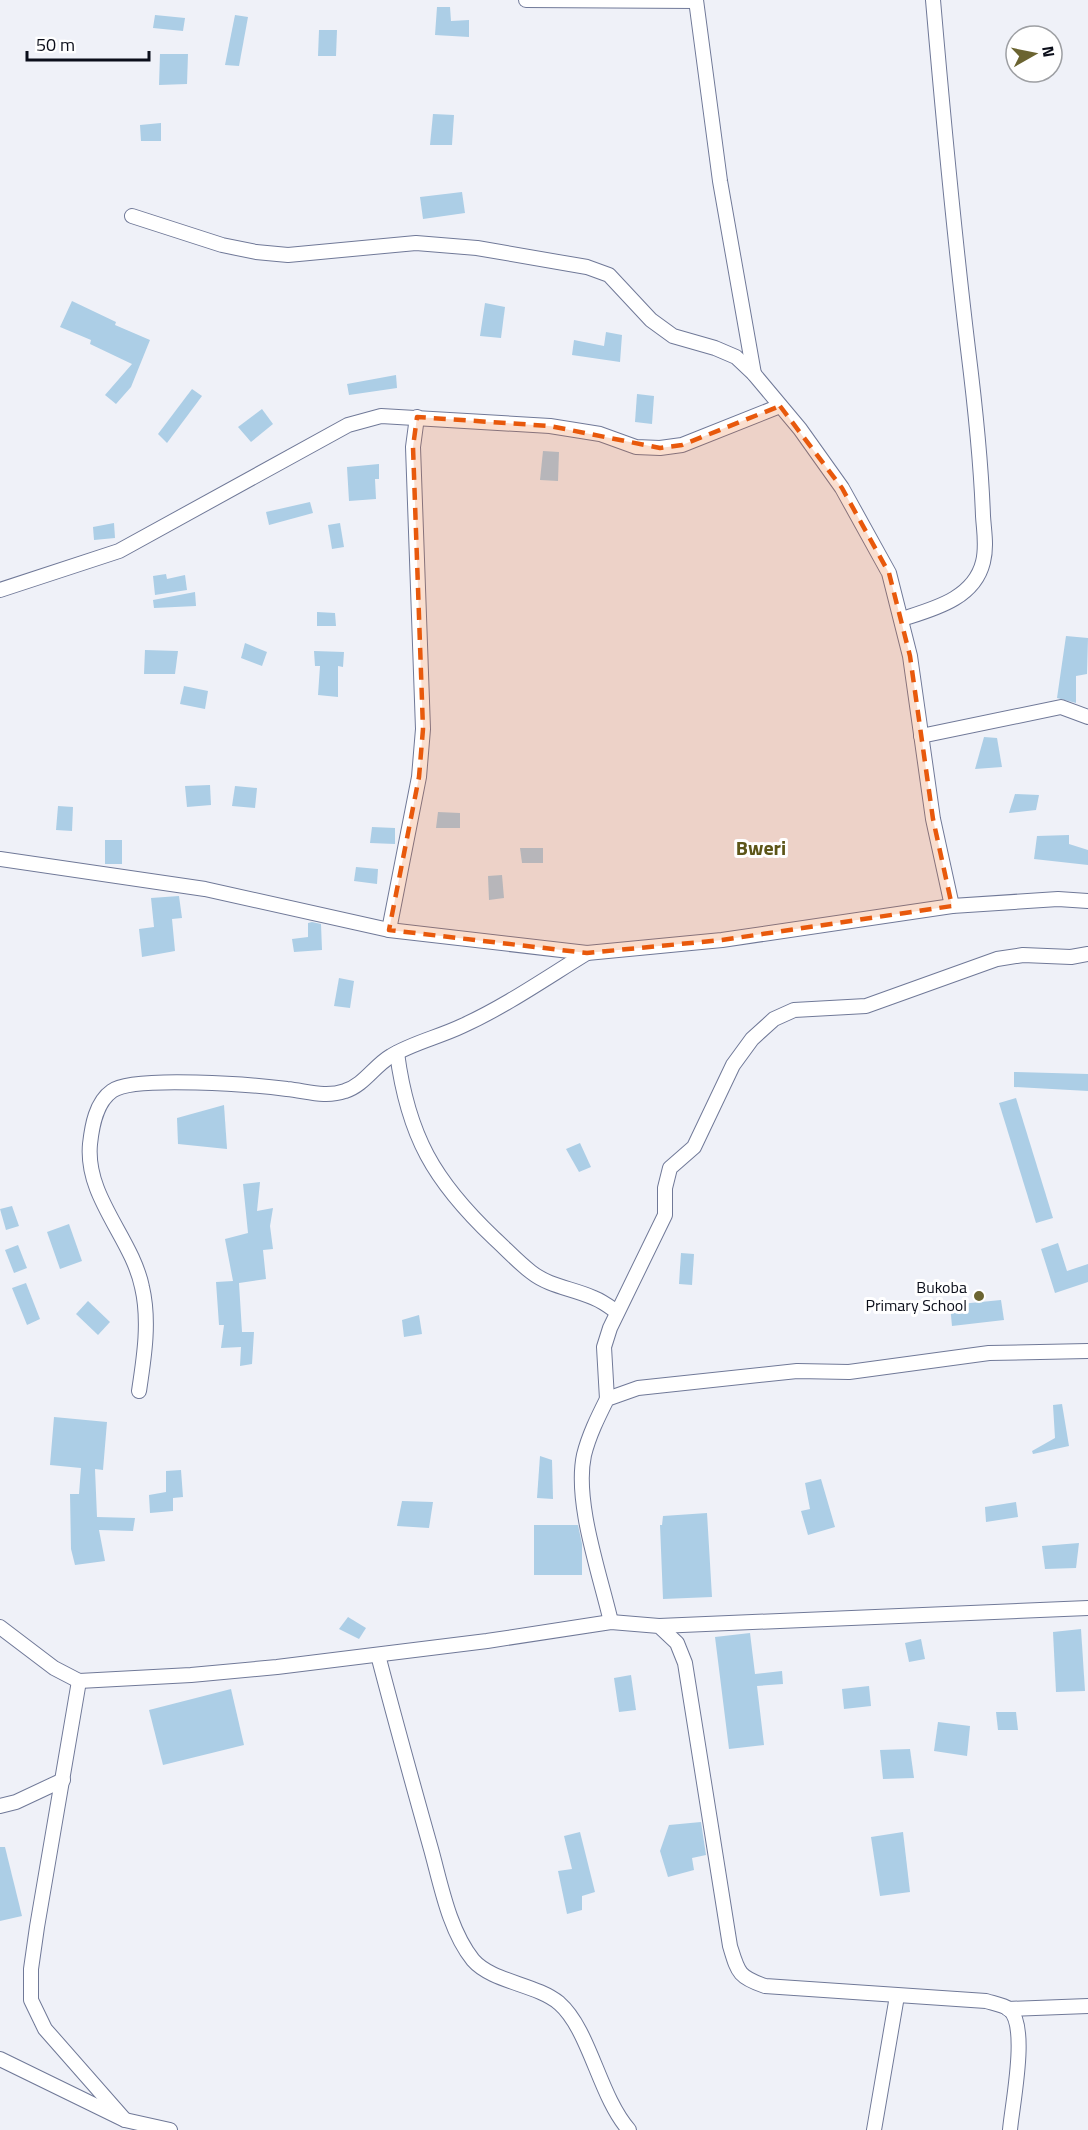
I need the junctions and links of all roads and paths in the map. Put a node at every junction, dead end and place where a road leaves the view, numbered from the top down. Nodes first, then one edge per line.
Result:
1 (526, 0) edge
2 (696, 0) edge
3 (933, 0) edge
4 (132, 216) dead end
5 (754, 374) junction
6 (780, 406) junction
7 (417, 417) junction
8 (0, 590) edge
9 (902, 619) junction
10 (1088, 717) edge
11 (921, 736) junction
12 (0, 859) edge
13 (1088, 901) edge
14 (952, 906) junction
15 (389, 930) junction
16 (587, 953) junction
17 (1088, 954) edge
18 (397, 1053) junction
19 (617, 1312) junction
20 (1088, 1351) edge
21 (139, 1391) dead end
22 (607, 1399) junction
23 (1088, 1608) edge
24 (611, 1622) junction
25 (658, 1626) junction
26 (0, 1628) edge
27 (378, 1655) junction
28 (79, 1681) junction
29 (63, 1780) junction
30 (0, 1806) edge
31 (897, 1996) junction
32 (1088, 2006) edge
33 (1008, 2009) junction
34 (0, 2059) edge
35 (125, 2120) junction
36 (170, 2130) edge
37 (629, 2130) edge
38 (874, 2130) edge
39 (1010, 2130) edge

1 - 2 street
2 - 5 street
3 - 9 street
4 - 5 street
5 - 6 street
6 - 7 street
6 - 9 street
7 - 8 street
7 - 15 street
9 - 11 street
10 - 11 street
11 - 14 street
12 - 15 street
13 - 14 street
14 - 16 street
15 - 16 street
16 - 18 street
17 - 19 street
18 - 19 street
18 - 21 street
19 - 22 street
20 - 22 street
22 - 24 street
23 - 25 street
24 - 25 street
24 - 27 street
25 - 31 street
26 - 28 street
27 - 28 street
27 - 37 street
28 - 29 street
29 - 30 street
29 - 35 street
31 - 33 street
31 - 38 street
32 - 33 street
33 - 39 street
34 - 35 street
35 - 36 street

